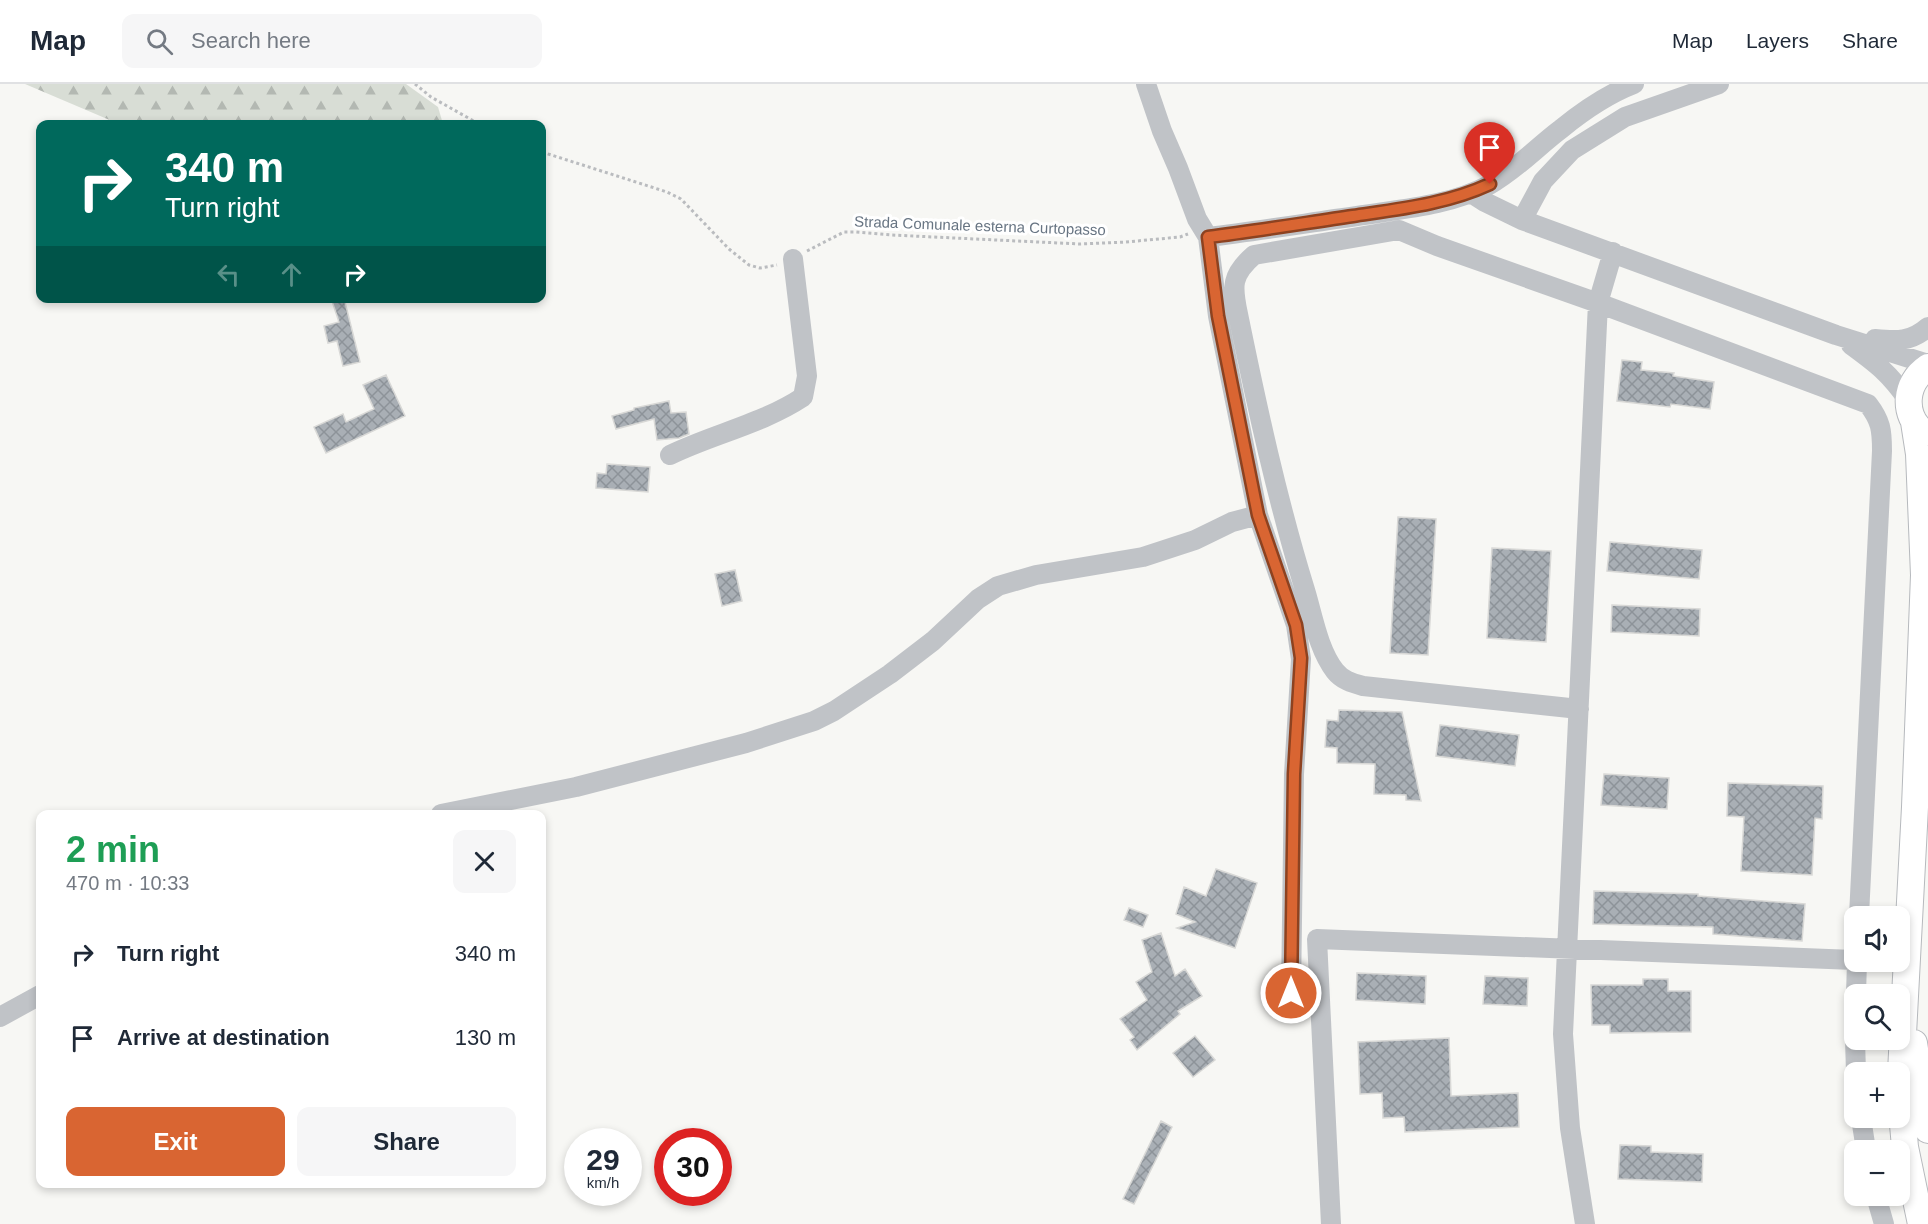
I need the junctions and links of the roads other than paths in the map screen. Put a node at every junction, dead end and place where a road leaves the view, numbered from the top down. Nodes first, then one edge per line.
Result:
1 (1146, 84) edge
2 (1634, 84) edge
3 (1719, 84) edge
4 (1471, 193) junction
5 (1522, 220) junction
6 (1208, 237) junction
7 (1613, 252) junction
8 (793, 259) road end
9 (1598, 303) junction
10 (1928, 327) edge
11 (1836, 335) junction
12 (1928, 366) edge
13 (1917, 419) edge
14 (670, 454) dead end
15 (1258, 515) junction
16 (1926, 563) edge
17 (1329, 662) junction
18 (1301, 667) junction
19 (1579, 710) junction
20 (461, 810) edge
21 (1859, 906) edge
22 (1566, 949) junction
23 (1844, 961) edge
24 (1905, 984) edge
25 (1291, 993) dead end
26 (36, 997) edge
27 (0, 1017) edge
28 (1910, 1028) edge
29 (1902, 1050) edge
30 (1928, 1130) edge
31 (1879, 1206) edge
32 (1331, 1224) edge
33 (1585, 1224) edge
34 (1884, 1224) edge
35 (1921, 1224) edge

1 - 6 street
2 - 4 street
3 - 5 street
4 - 5 street
4 - 6 street
5 - 7 street
6 - 15 street
7 - 9 street
7 - 11 street
8 - 14 street
9 - 17 street
9 - 19 street
9 - 21 street
10 - 11 street
11 - 12 street
11 - 13 street
12 - 13 main road
13 - 16 main road
15 - 18 street
15 - 20 street
16 - 24 main road
17 - 18 street
17 - 19 street
18 - 25 street
19 - 22 street
22 - 23 street
22 - 32 street
22 - 33 street
26 - 27 street
28 - 30 main road
29 - 35 main road
31 - 34 street

